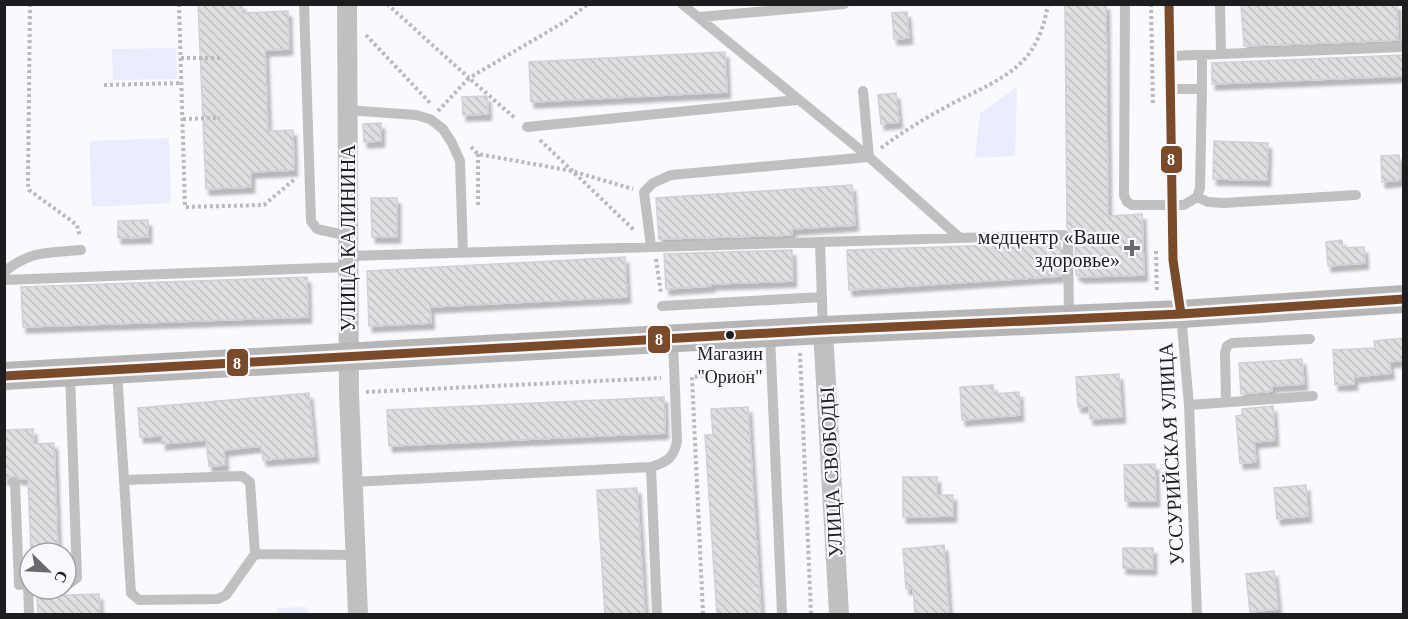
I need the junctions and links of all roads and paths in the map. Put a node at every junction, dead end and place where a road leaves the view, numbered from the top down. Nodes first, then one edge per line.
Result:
1 (30, 4) edge
2 (179, 4) edge
3 (304, 4) edge
4 (347, 4) edge
5 (387, 4) edge
6 (588, 4) edge
7 (682, 4) edge
8 (844, 4) edge
9 (1048, 4) edge
10 (1125, 4) edge
11 (1169, 4) edge
12 (1220, 4) edge
13 (699, 17) junction
14 (359, 28) dead end
15 (1404, 47) edge
16 (1221, 54) junction
17 (1202, 55) junction
18 (1169, 56) junction
19 (181, 58) junction
20 (220, 58) dead end
21 (469, 78) junction
22 (182, 83) junction
23 (105, 85) dead end
24 (1169, 89) junction
25 (1202, 89) junction
26 (863, 91) dead end
27 (797, 100) junction
28 (347, 110) junction
29 (438, 111) junction
30 (444, 117) dead end
31 (220, 118) dead end
32 (183, 119) junction
33 (527, 127) junction
34 (470, 146) dead end
35 (478, 154) junction
36 (869, 157) junction
37 (308, 166) junction
38 (572, 171) junction
39 (644, 192) junction
40 (1356, 195) dead end
41 (1197, 197) junction
42 (1171, 206) junction
43 (348, 236) junction
44 (960, 238) junction
45 (820, 242) junction
46 (651, 246) junction
47 (81, 250) joint
48 (479, 251) junction
49 (463, 252) junction
50 (348, 261) junction
51 (4, 272) edge
52 (4, 280) edge
53 (822, 297) junction
54 (1404, 298) edge
55 (662, 306) joint
56 (1181, 314) junction
57 (1069, 319) junction
58 (811, 331) junction
59 (770, 334) junction
60 (673, 339) junction
61 (1310, 339) dead end
62 (348, 356) junction
63 (117, 369) junction
64 (70, 372) junction
65 (771, 372) junction
66 (4, 376) edge
67 (675, 377) junction
68 (692, 377) junction
69 (349, 393) junction
70 (1313, 396) dead end
71 (1227, 402) junction
72 (1189, 405) junction
73 (651, 467) junction
74 (124, 480) junction
75 (351, 482) junction
76 (15, 483) dead end
77 (75, 541) edge
78 (255, 554) junction
79 (354, 555) junction
80 (18, 560) edge
81 (358, 615) edge
82 (657, 615) edge
83 (703, 615) edge
84 (782, 615) edge
85 (811, 615) edge
86 (839, 615) edge
87 (1197, 615) edge

1 - 47 path
2 - 19 path
3 - 37 lane
4 - 28 street, УЛИЦА КАЛИНИНА
5 - 21 path
6 - 21 path
7 - 13 lane
8 - 13 lane
9 - 36 path
10 - 42 lane
11 - 18 lane, УССУРИЙСКАЯ УЛИЦА
12 - 16 lane
13 - 27 lane
14 - 29 path
15 - 16 lane
16 - 17 lane
17 - 18 lane
17 - 25 lane
18 - 24 lane, УССУРИЙСКАЯ УЛИЦА
19 - 20 path
19 - 22 path
21 - 29 path
21 - 33 path
22 - 23 path
22 - 32 path
24 - 25 lane
24 - 42 lane, УССУРИЙСКАЯ УЛИЦА
25 - 41 lane
26 - 36 lane
27 - 33 lane
27 - 36 lane
28 - 43 street, УЛИЦА КАЛИНИНА
28 - 49 lane
29 - 30 path
31 - 32 path
32 - 37 path
33 - 38 path
34 - 35 path
35 - 38 path
35 - 48 path
36 - 39 lane
36 - 44 lane
37 - 43 lane
38 - 39 path
38 - 46 path
39 - 46 lane
40 - 41 lane
41 - 42 lane
42 - 56 lane, УССУРИЙСКАЯ УЛИЦА
43 - 50 street, УЛИЦА КАЛИНИНА
44 - 45 lane
44 - 57 lane
45 - 46 lane
45 - 53 lane
46 - 48 lane
46 - 55 path
47 - 51 lane
48 - 49 lane
49 - 50 lane
50 - 52 lane
50 - 62 street, УЛИЦА КАЛИНИНА
53 - 55 lane
53 - 58 lane
54 - 56 main road
56 - 57 main road
56 - 72 lane, УССУРИЙСКАЯ УЛИЦА
57 - 58 main road
58 - 59 main road
58 - 85 path
58 - 86 street, УЛИЦА СВОБОДЫ
59 - 60 main road
59 - 65 lane
60 - 62 main road
60 - 67 lane
61 - 71 lane
62 - 63 main road
62 - 69 street, УЛИЦА КАЛИНИНА
63 - 64 main road
63 - 74 lane
64 - 66 main road
64 - 77 lane
65 - 68 path
65 - 84 lane
67 - 68 path
67 - 69 path
67 - 73 lane
68 - 83 path
69 - 75 street, УЛИЦА КАЛИНИНА
70 - 71 lane
71 - 72 lane
72 - 87 lane, УССУРИЙСКАЯ УЛИЦА
73 - 75 lane
73 - 82 lane
74 - 78 lane
74 - 78 lane
75 - 79 street, УЛИЦА КАЛИНИНА
76 - 80 lane
78 - 79 lane
79 - 81 street, УЛИЦА КАЛИНИНА

